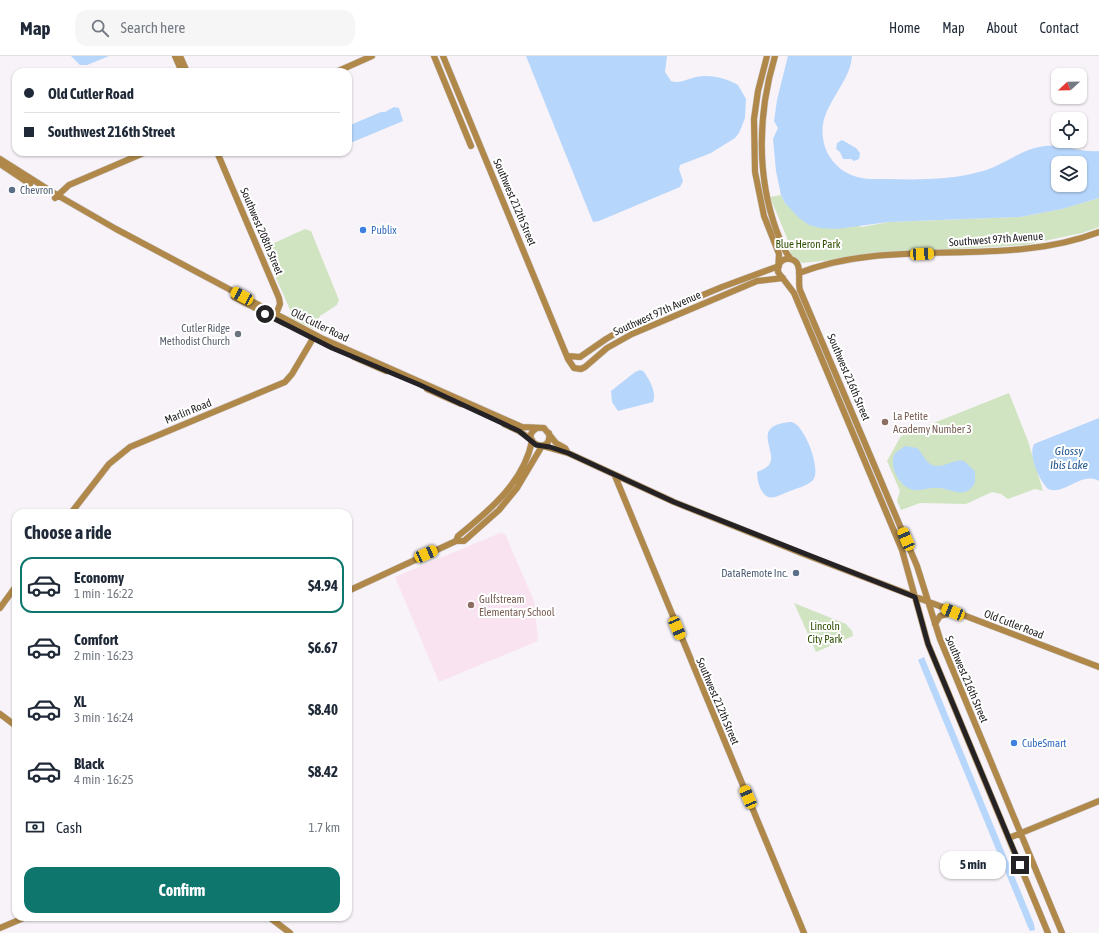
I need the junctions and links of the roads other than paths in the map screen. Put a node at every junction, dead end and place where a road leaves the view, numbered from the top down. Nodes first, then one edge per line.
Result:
1 (175, 56) edge
2 (180, 56) edge
3 (372, 56) edge
4 (434, 56) edge
5 (443, 56) edge
6 (767, 56) edge
7 (775, 56) edge
8 (180, 68) edge
9 (185, 68) edge
10 (345, 68) edge
11 (472, 146) dead end
12 (137, 156) edge
13 (220, 156) edge
14 (0, 159) edge
15 (0, 164) edge
16 (56, 197) junction
17 (1099, 232) edge
18 (791, 259) junction
19 (797, 263) junction
20 (779, 265) junction
21 (820, 266) junction
22 (798, 274) junction
23 (783, 278) junction
24 (275, 316) junction
25 (314, 337) junction
26 (568, 356) junction
27 (537, 428) junction
28 (549, 433) junction
29 (532, 441) junction
30 (543, 446) junction
31 (568, 453) junction
32 (615, 476) junction
33 (74, 509) edge
34 (456, 541) junction
35 (911, 580) junction
36 (352, 589) edge
37 (899, 590) junction
38 (12, 592) edge
39 (915, 597) junction
40 (928, 602) junction
41 (0, 608) edge
42 (954, 612) junction
43 (935, 624) junction
44 (1099, 667) edge
45 (0, 714) edge
46 (12, 723) edge
47 (1099, 801) edge
48 (1021, 833) junction
49 (1009, 838) junction
50 (17, 921) edge
51 (274, 921) edge
52 (0, 928) edge
53 (290, 933) edge
54 (804, 933) edge
55 (1048, 933) edge
56 (1062, 933) edge

1 - 8 street
2 - 9 street
3 - 10 street
4 - 11 street
5 - 26 street, Southwest 212th Street
6 - 20 street
7 - 18 street
12 - 16 street
13 - 24 street, Southwest 208th Street
14 - 16 street, Old Cutler Road
15 - 16 street, Old Cutler Road
16 - 24 street, Old Cutler Road
17 - 21 street, Southwest 97th Avenue
18 - 19 street
18 - 20 street
19 - 21 street, Southwest 97th Avenue
19 - 22 street
20 - 23 street
20 - 26 street, Southwest 97th Avenue
21 - 22 street, Southwest 97th Avenue
22 - 23 street
22 - 40 street, Southwest 216th Street
23 - 26 street, Southwest 97th Avenue
23 - 35 street, Southwest 216th Street
24 - 25 street, Old Cutler Road
25 - 27 street, Old Cutler Road
25 - 29 street, Old Cutler Road
25 - 33 street, Marlin Road
27 - 28 street
27 - 29 street
28 - 30 street
28 - 31 street, Old Cutler Road
29 - 30 street
29 - 34 street
30 - 31 street, Old Cutler Road
30 - 34 street
31 - 32 street, Old Cutler Road
32 - 37 street, Old Cutler Road
32 - 54 street, Southwest 212th Street
34 - 36 street
35 - 37 street
35 - 39 street, Southwest 216th Street
37 - 39 street, Old Cutler Road
38 - 41 street
39 - 40 street, Old Cutler Road
39 - 49 street, Southwest 216th Street
40 - 42 street, Old Cutler Road
40 - 43 street, Southwest 216th Street
42 - 43 street
42 - 44 street, Old Cutler Road
43 - 48 street, Southwest 216th Street
45 - 46 street
47 - 48 street
48 - 49 street
48 - 56 street, Southwest 216th Street
49 - 55 street, Southwest 216th Street
50 - 52 street
51 - 53 street

